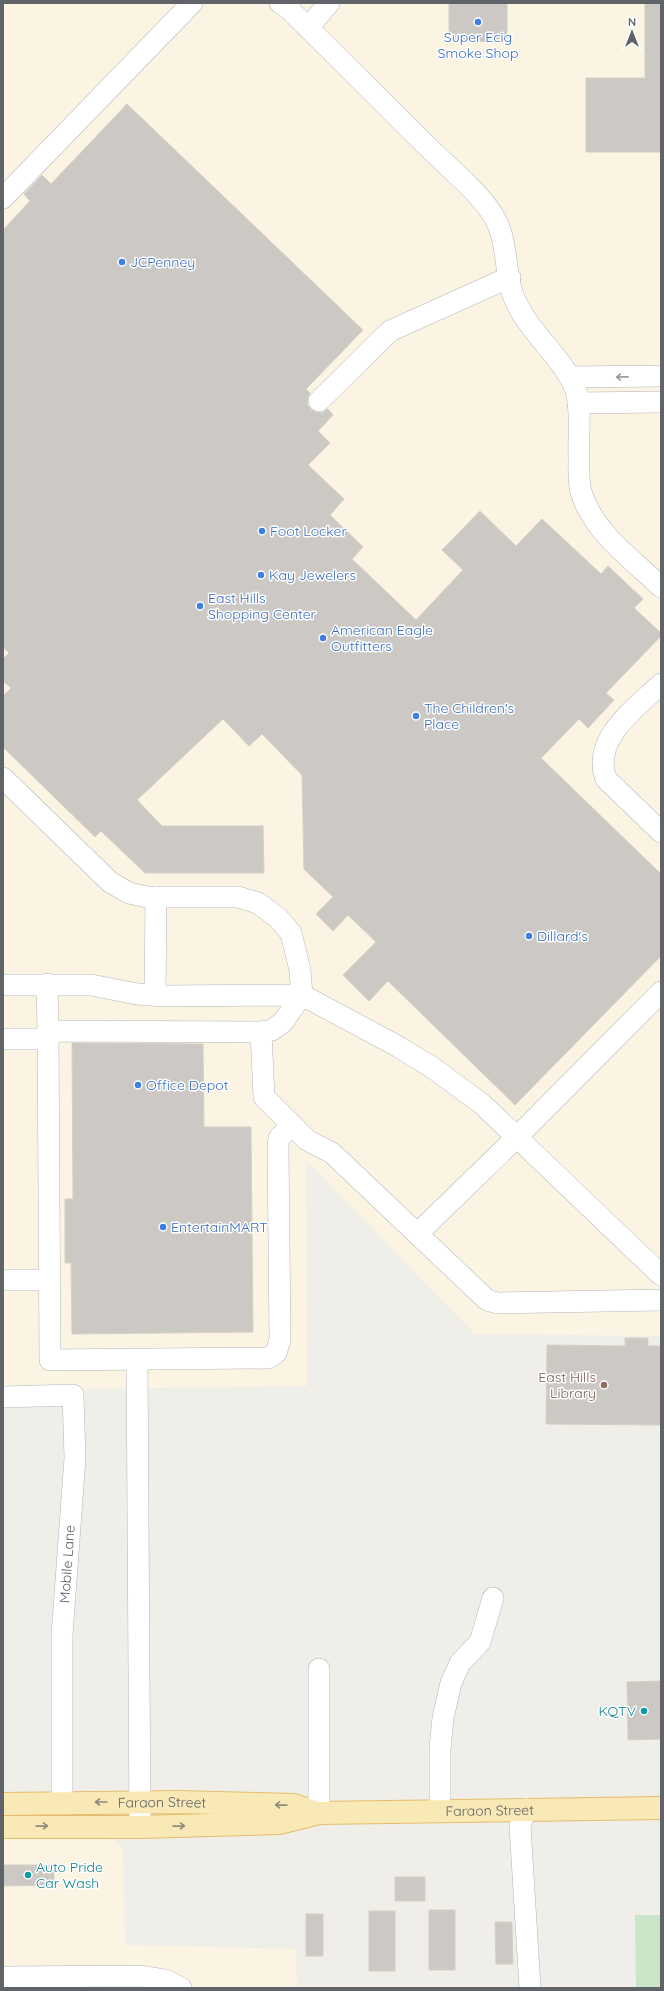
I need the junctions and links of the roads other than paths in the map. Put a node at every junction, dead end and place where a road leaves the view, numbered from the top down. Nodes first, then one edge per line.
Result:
1 (192, 3) edge
2 (280, 3) edge
3 (329, 3) edge
4 (308, 28) junction
5 (3, 198) edge
6 (510, 277) junction
7 (661, 376) edge
8 (570, 377) junction
9 (319, 401) dead end
10 (661, 402) edge
11 (578, 403) junction
12 (661, 587) edge
13 (661, 684) edge
14 (3, 778) edge
15 (661, 832) edge
16 (156, 896) junction
17 (3, 984) edge
18 (47, 984) junction
19 (661, 992) edge
20 (155, 995) junction
21 (302, 995) junction
22 (261, 1032) junction
23 (48, 1035) junction
24 (3, 1039) edge
25 (292, 1125) junction
26 (517, 1137) junction
27 (417, 1234) junction
28 (661, 1275) edge
29 (3, 1280) edge
30 (50, 1280) junction
31 (661, 1300) edge
32 (137, 1360) junction
33 (3, 1397) edge
34 (493, 1598) dead end
35 (319, 1669) dead end
36 (62, 1802) junction
37 (140, 1803) junction
38 (3, 1804) edge
39 (661, 1808) edge
40 (526, 1809) junction
41 (440, 1810) junction
42 (319, 1813) junction
43 (140, 1826) junction
44 (3, 1827) edge
45 (3, 1977) edge
46 (37, 1982) edge
47 (181, 1988) edge
48 (530, 1988) edge

1 - 5 street
2 - 4 street
3 - 4 street
4 - 6 street
6 - 8 street
6 - 9 street
7 -> 8 street
8 - 11 street
10 - 11 street
11 - 12 street
13 - 15 street
14 - 16 street
16 - 20 street
16 - 21 street
17 - 18 street
18 - 20 street
18 - 23 street
19 - 26 street
20 - 21 street
21 - 22 street
21 - 26 street
22 - 23 street
22 - 25 street
23 - 24 street
23 - 30 street
25 - 27 street
25 - 32 street
26 - 27 street
26 - 28 street
27 - 31 street
29 - 30 street
30 - 32 street
32 - 37 street
33 - 36 street, Mobile Lane
34 - 41 street
35 - 42 street
37 -> 36 main road, Faraon Street
36 - 38 main road, Faraon Street
42 -> 37 main road, Faraon Street
37 - 43 street
39 - 40 main road, Faraon Street
40 - 41 main road, Faraon Street
40 - 48 street
41 - 42 main road, Faraon Street
43 -> 42 main road, Faraon Street
44 -> 43 main road, Faraon Street
45 - 46 street
46 - 47 street

